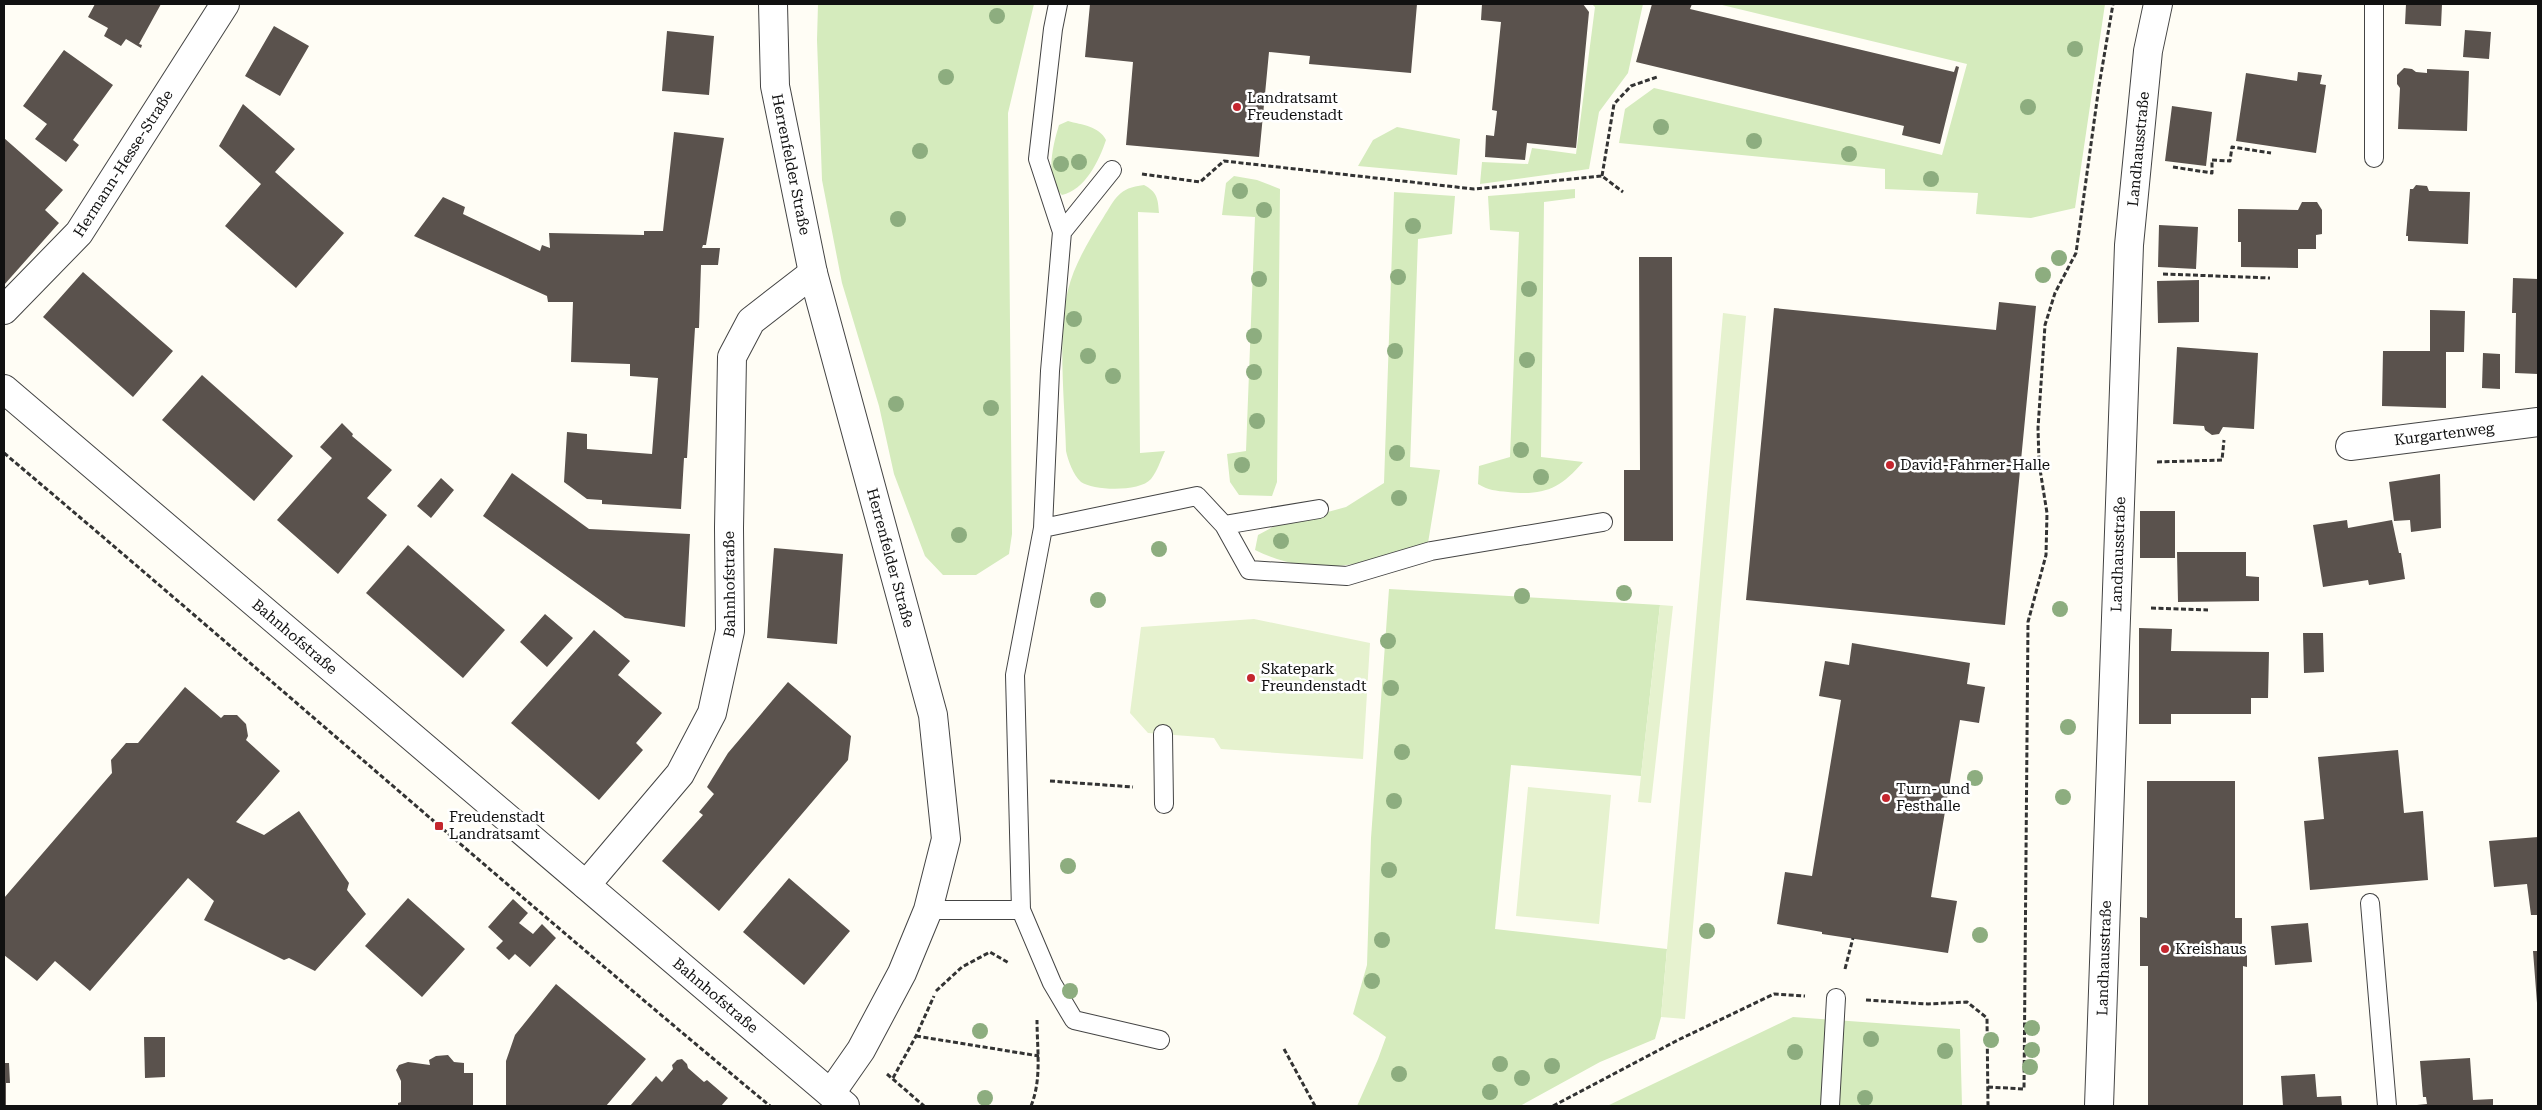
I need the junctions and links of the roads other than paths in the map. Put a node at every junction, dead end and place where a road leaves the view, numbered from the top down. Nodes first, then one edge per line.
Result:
1 (225, 4) edge
2 (774, 4) edge
3 (1058, 4) edge
4 (2158, 4) edge
5 (2374, 4) edge
6 (2374, 158) dead end
7 (1112, 170) road end
8 (1062, 232) junction
9 (813, 273) junction
10 (4, 310) edge
11 (4, 389) edge
12 (2538, 422) edge
13 (2350, 446) dead end
14 (1319, 508) dead end
15 (1602, 522) dead end
16 (1224, 525) junction
17 (1044, 528) junction
18 (1163, 734) dead end
19 (1164, 797) road end
20 (586, 885) junction
21 (2370, 903) dead end
22 (928, 910) junction
23 (1021, 910) junction
24 (1836, 998) road end
25 (1160, 1040) dead end
26 (838, 1099) edge
27 (1830, 1106) edge
28 (2098, 1106) edge
29 (2387, 1106) edge

1 - 10 street, Hermann-Hesse-Straße
2 - 9 street, Herrenfelder Straße
3 - 8 lane
4 - 28 street, Landhausstraße
5 - 6 lane
7 - 8 lane
8 - 17 lane
9 - 20 street, Bahnhofstraße
9 - 22 street, Herrenfelder Straße
11 - 20 street, Bahnhofstraße
12 - 13 street, Kurgartenweg
14 - 16 lane
15 - 16 lane
16 - 17 lane
17 - 23 lane
18 - 19 lane
20 - 26 street, Bahnhofstraße
21 - 29 lane
22 - 23 lane
22 - 26 street, Herrenfelder Straße
23 - 25 lane
24 - 27 lane

